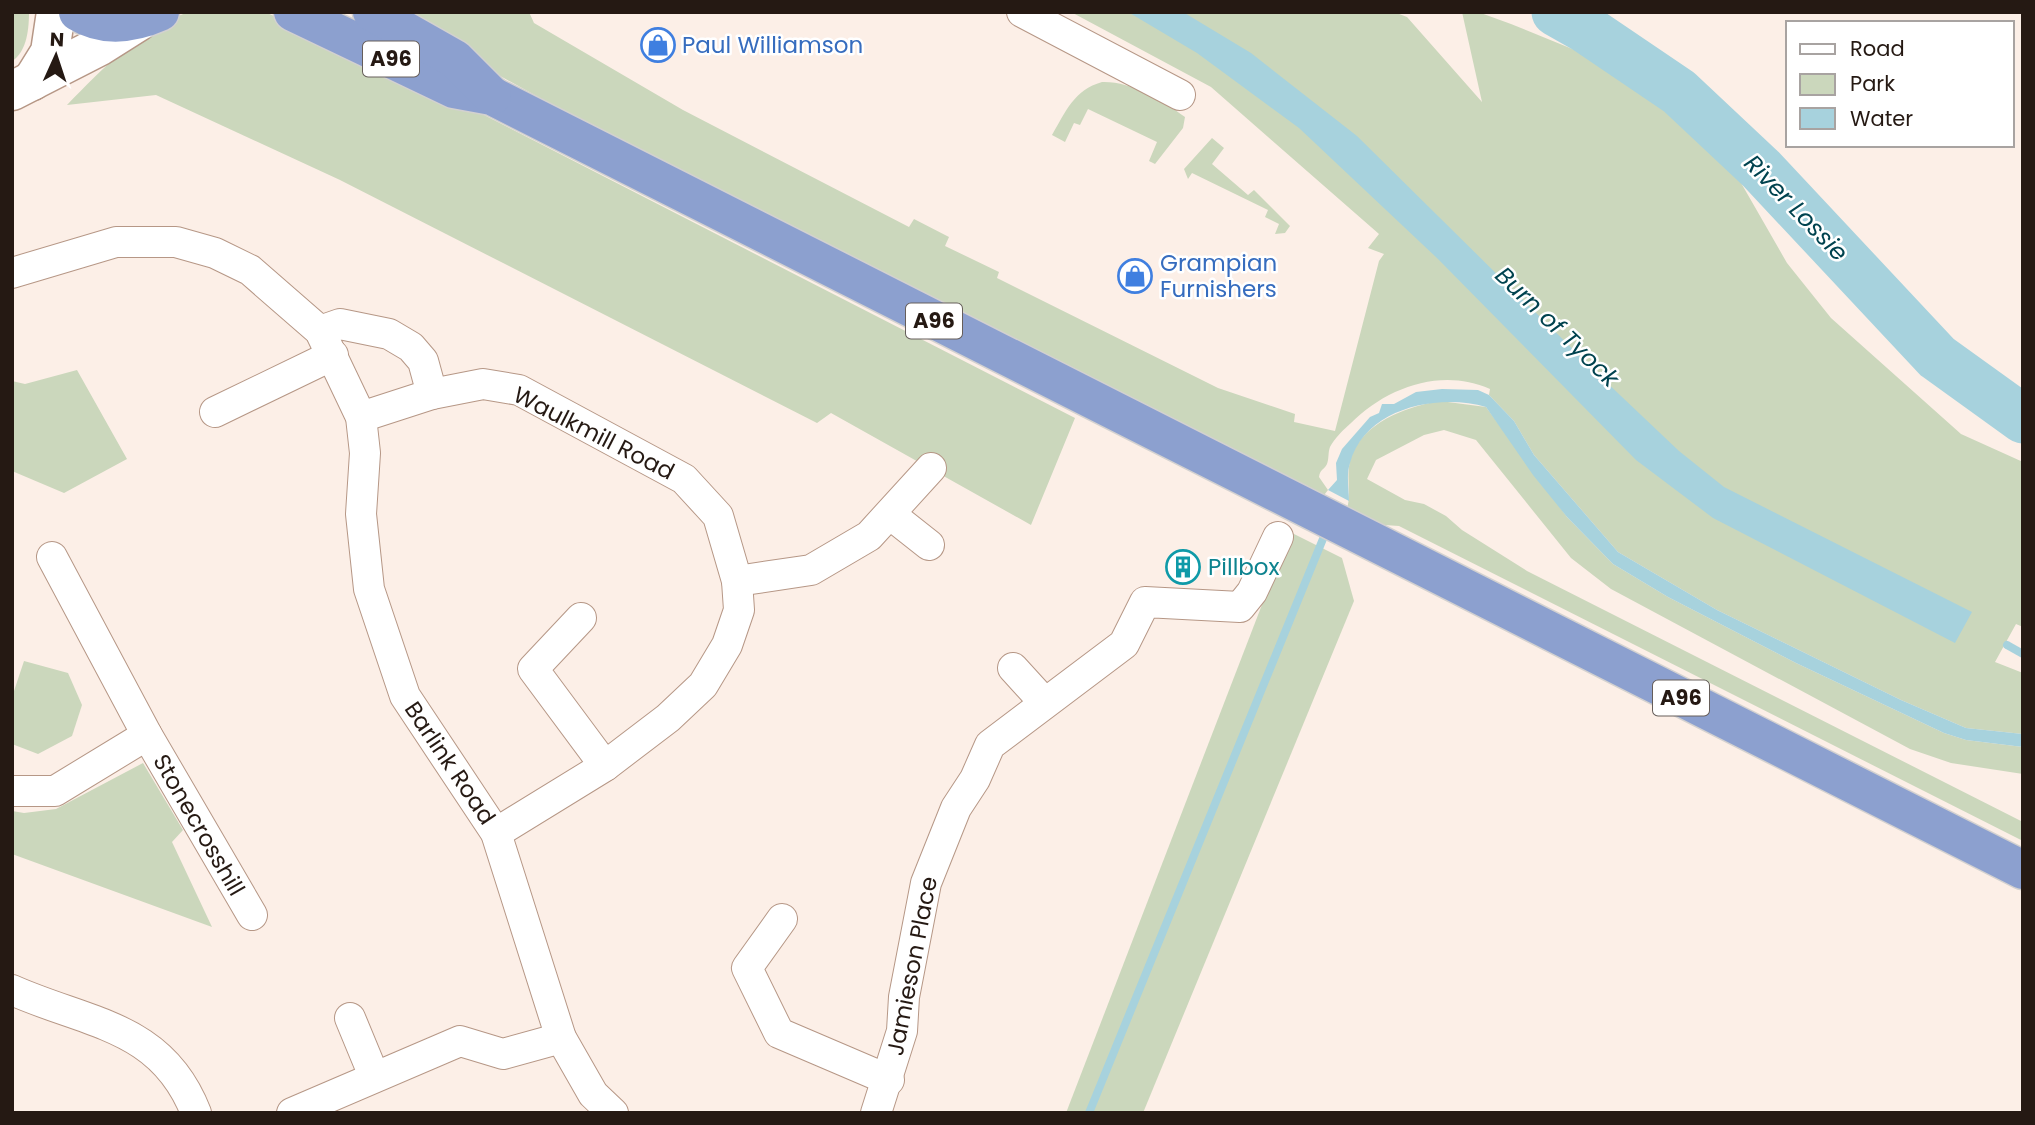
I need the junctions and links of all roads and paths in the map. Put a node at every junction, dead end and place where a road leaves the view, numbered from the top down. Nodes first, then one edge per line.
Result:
1 (56, 12) edge
2 (78, 12) edge
3 (293, 12) edge
4 (372, 12) edge
5 (1022, 12) edge
6 (149, 17) edge
7 (22, 86) edge
8 (1180, 95) dead end
9 (492, 96) junction
10 (12, 273) edge
11 (326, 343) junction
12 (432, 394) junction
13 (215, 412) dead end
14 (361, 417) junction
15 (931, 468) dead end
16 (891, 515) junction
17 (1279, 537) dead end
18 (929, 545) dead end
19 (52, 557) dead end
20 (737, 581) junction
21 (580, 618) dead end
22 (1013, 668) dead end
23 (1044, 702) junction
24 (146, 735) junction
25 (605, 766) junction
26 (12, 792) edge
27 (496, 833) junction
28 (2023, 870) edge
29 (252, 915) dead end
30 (782, 919) dead end
31 (12, 990) edge
32 (350, 1018) dead end
33 (561, 1038) junction
34 (374, 1076) junction
35 (888, 1080) junction
36 (196, 1113) edge
37 (292, 1113) edge
38 (613, 1113) edge
39 (876, 1113) edge

1 - 7 street
2 - 6 highway
3 - 9 highway, A96
4 - 9 highway, A96
5 - 8 street
6 - 7 street
9 - 28 highway, A96
10 - 11 street, Barlink Road
11 - 12 street
11 - 13 street
11 - 14 street, Barlink Road
12 - 14 street, Waulkmill Road
12 - 20 street, Waulkmill Road
14 - 27 street, Barlink Road
15 - 16 street
16 - 18 street
16 - 20 street
17 - 23 street, Jamieson Place
19 - 24 street, Stonecrosshill
20 - 25 street, Waulkmill Road
21 - 25 street
22 - 23 street
23 - 35 street, Jamieson Place
24 - 26 street, Stonecrosshill
24 - 29 street, Stonecrosshill
25 - 27 street, Waulkmill Road
27 - 33 street, Barlink Road
30 - 35 street
31 - 36 street
32 - 34 street
33 - 34 street
33 - 38 street, Barlink Road
34 - 37 street
35 - 39 street, Jamieson Place

